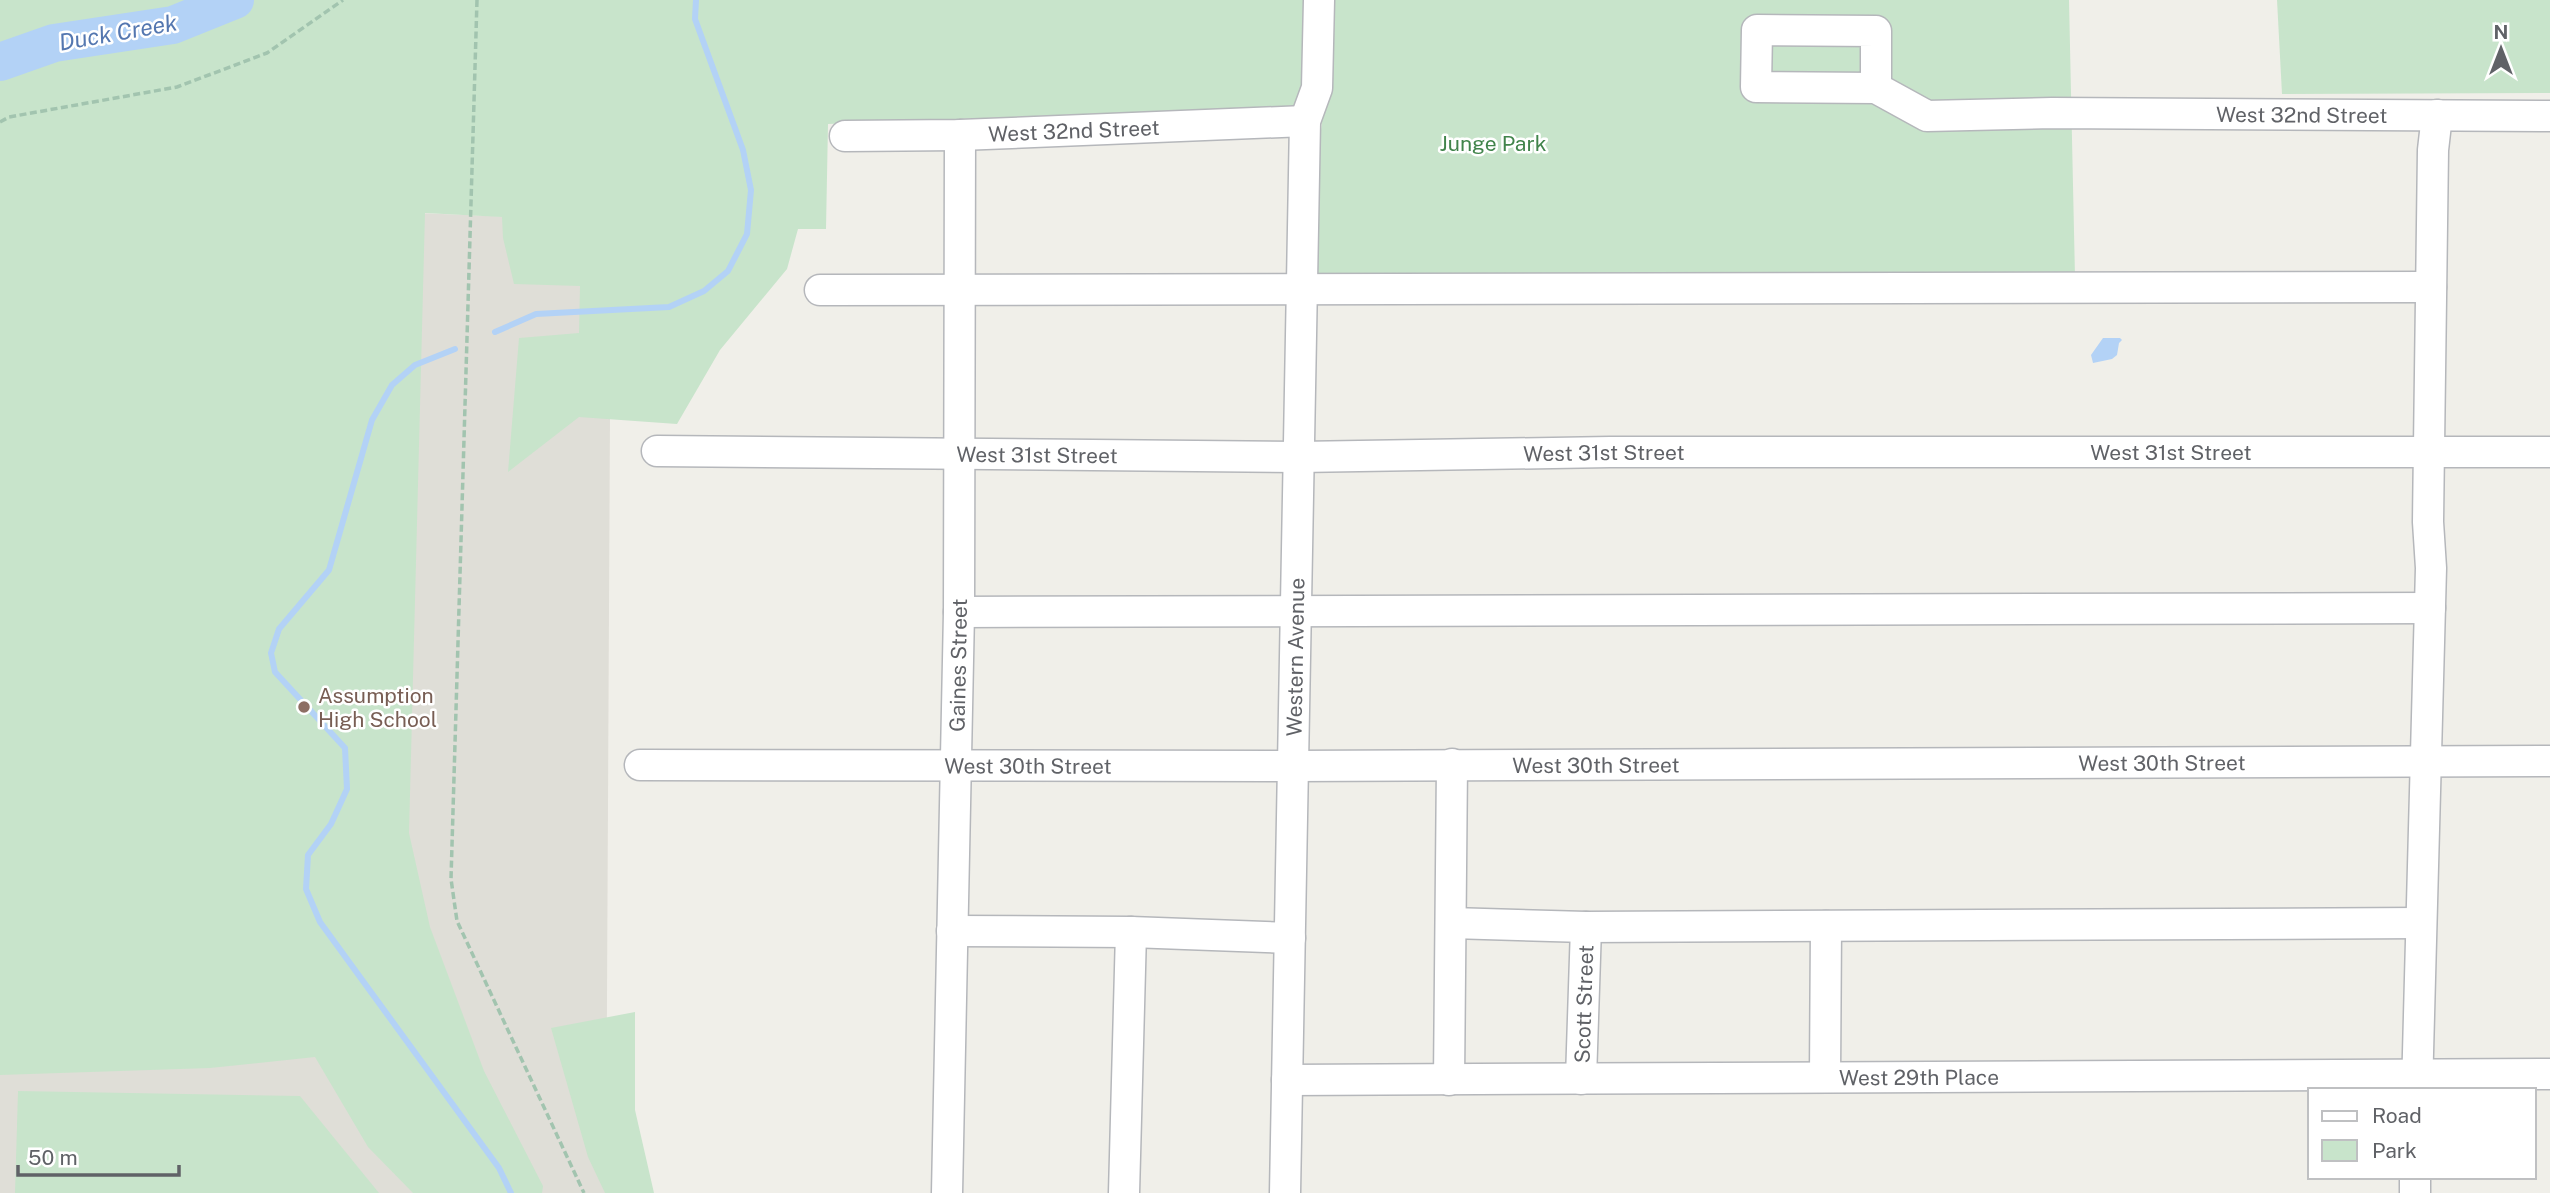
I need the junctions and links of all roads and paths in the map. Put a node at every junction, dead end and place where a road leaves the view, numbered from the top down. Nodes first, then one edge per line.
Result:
1 (343, 0) edge
2 (477, 0) edge
3 (1319, 0) edge
4 (1876, 88) dead end
5 (2437, 115) junction
6 (2550, 116) edge
7 (1305, 121) junction
8 (0, 122) edge
9 (960, 135) junction
10 (845, 136) dead end
11 (2431, 287) junction
12 (1302, 289) junction
13 (820, 290) dead end
14 (960, 291) junction
15 (657, 452) dead end
16 (2429, 452) junction
17 (2550, 452) edge
18 (960, 454) junction
19 (1299, 457) junction
20 (2430, 608) junction
21 (959, 612) junction
22 (1296, 612) junction
23 (2426, 760) junction
24 (2550, 761) edge
25 (1452, 764) junction
26 (640, 765) dead end
27 (956, 765) junction
28 (1293, 766) junction
29 (1451, 923) junction
30 (2421, 923) junction
31 (1826, 926) junction
32 (1586, 927) junction
33 (952, 931) junction
34 (1131, 932) junction
35 (1290, 938) junction
36 (2550, 1074) edge
37 (1825, 1076) junction
38 (1581, 1079) junction
39 (1287, 1080) junction
40 (1449, 1080) junction
41 (2417, 1083) edge
42 (584, 1193) edge
43 (947, 1193) edge
44 (1124, 1193) edge
45 (1285, 1193) edge

1 - 8 path
2 - 42 path
3 - 7 street, Western Avenue
4 - 5 street, West 32nd Street
5 - 6 street, West 32nd Street
5 - 11 street
7 - 9 street, West 32nd Street
7 - 12 street, Western Avenue
9 - 10 street, West 32nd Street
9 - 14 street, Gaines Street
11 - 12 street
11 - 16 street
12 - 14 street
12 - 19 street, Western Avenue
13 - 14 street
14 - 18 street, Gaines Street
15 - 18 street, West 31st Street
16 - 17 street, West 31st Street
16 - 19 street, West 31st Street
16 - 20 street
18 - 19 street, West 31st Street
18 - 21 street, Gaines Street
19 - 22 street, Western Avenue
20 - 22 street
20 - 23 street
21 - 22 street
21 - 27 street, Gaines Street
22 - 28 street, Western Avenue
23 - 24 street, West 30th Street
23 - 25 street, West 30th Street
23 - 30 street
25 - 28 street, West 30th Street
25 - 29 street
26 - 27 street, West 30th Street
27 - 28 street, West 30th Street
27 - 33 street, Gaines Street
28 - 35 street, Western Avenue
29 - 32 street
29 - 40 street
30 - 31 street
30 - 41 street
31 - 32 street
31 - 37 street
32 - 38 street, Scott Street
33 - 34 street
33 - 43 street, Gaines Street
34 - 35 street
34 - 44 street
35 - 39 street, Western Avenue
36 - 41 street, West 29th Place
37 - 38 street, West 29th Place
37 - 41 street, West 29th Place
38 - 40 street, West 29th Place
39 - 40 street, West 29th Place
39 - 45 street, Western Avenue

